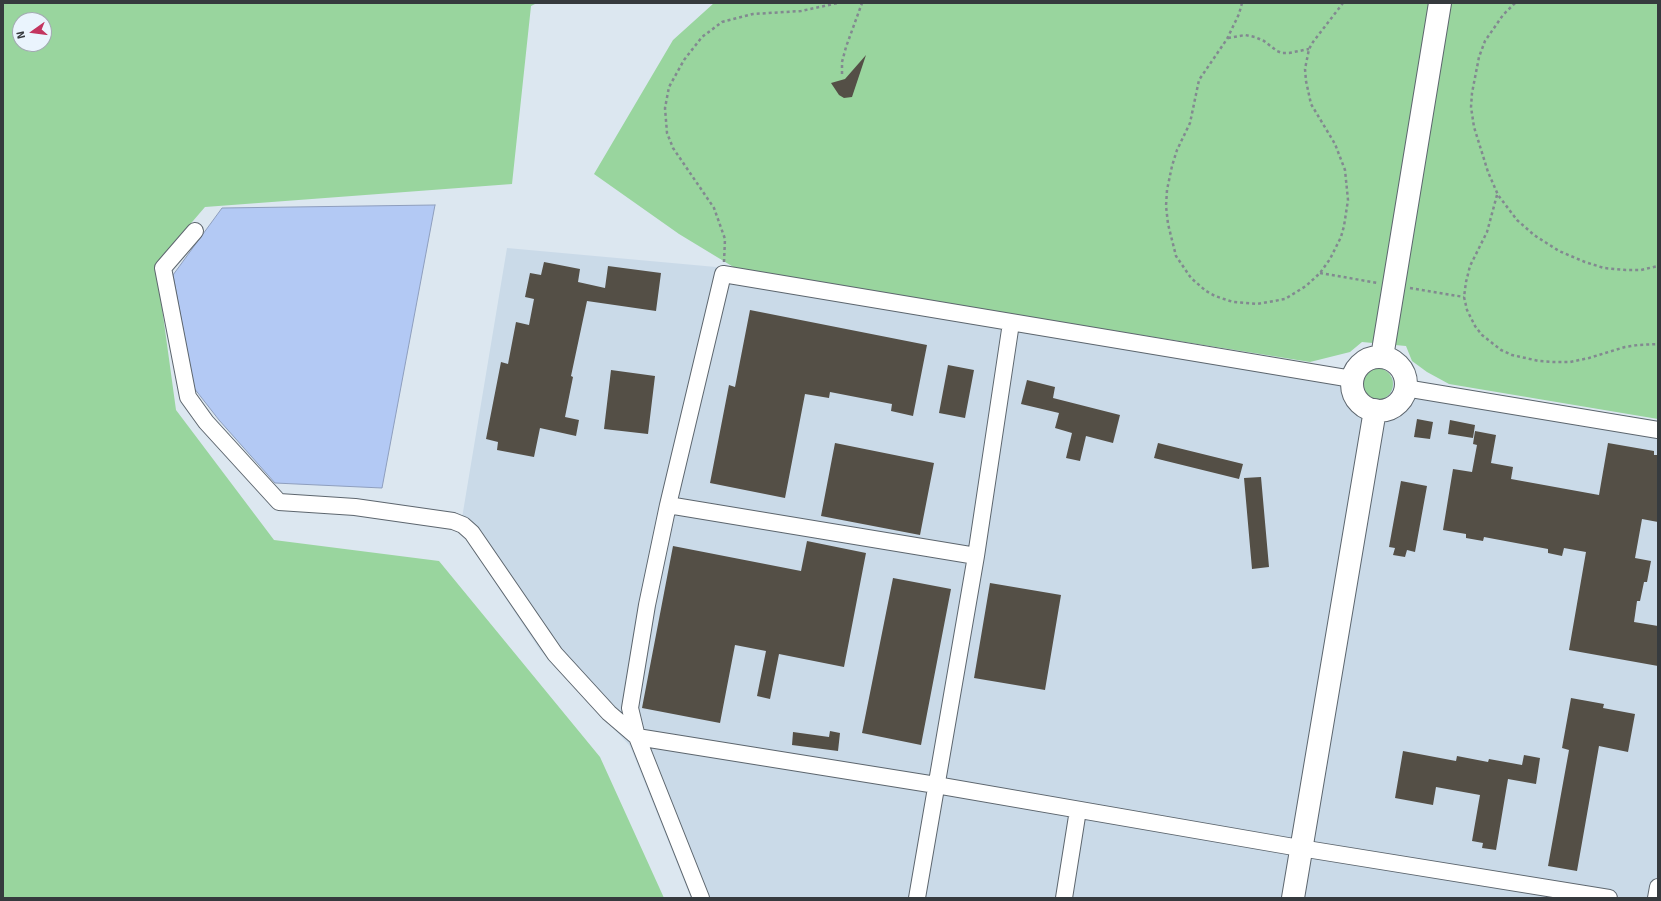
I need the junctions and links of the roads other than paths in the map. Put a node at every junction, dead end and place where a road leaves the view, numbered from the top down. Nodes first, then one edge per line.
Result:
1 (1440, 3) edge
2 (195, 231) dead end
3 (1012, 323) junction
4 (1382, 357) junction
5 (1352, 379) junction
6 (1405, 388) junction
7 (1375, 410) junction
8 (1658, 430) edge
9 (668, 505) junction
10 (976, 556) junction
11 (637, 737) junction
12 (936, 785) junction
13 (1078, 810) junction
14 (1301, 848) junction
15 (1658, 887) edge
16 (700, 898) edge
17 (918, 898) edge
18 (1064, 898) edge
19 (1293, 898) edge
20 (1609, 898) edge
21 (1656, 898) edge

1 - 4 street
2 - 11 street
3 - 5 street
3 - 9 street
3 - 10 street
4 - 5 street
4 - 6 street
5 - 7 street
6 - 7 street
6 - 8 street
7 - 14 street
9 - 10 street
9 - 11 street
10 - 12 street
11 - 12 street
11 - 16 street
12 - 13 street
12 - 17 street
13 - 14 street
13 - 18 street
14 - 19 street
14 - 20 street
15 - 21 street

